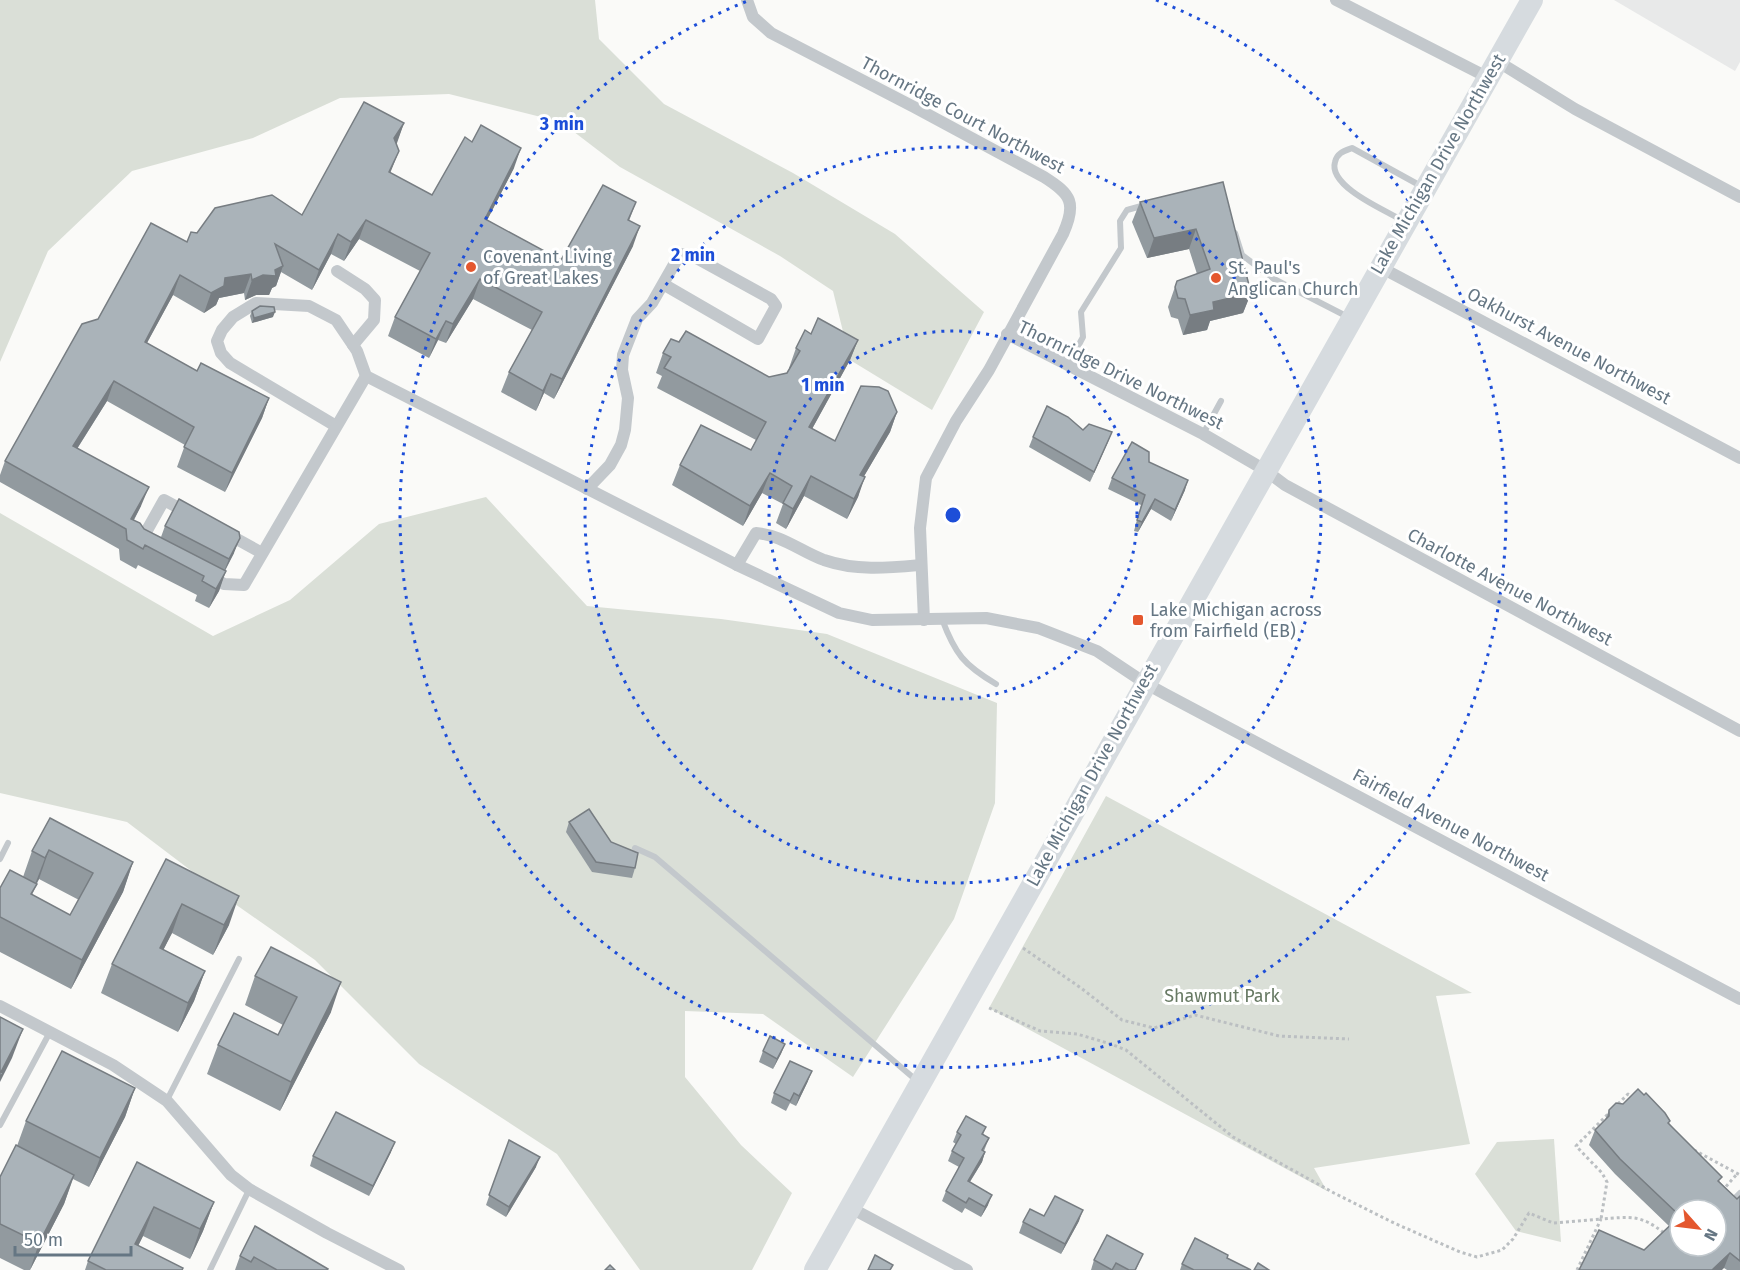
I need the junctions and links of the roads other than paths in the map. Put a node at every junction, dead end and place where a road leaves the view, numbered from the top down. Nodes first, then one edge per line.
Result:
1 (747, 0) edge
2 (1336, 0) edge
3 (1532, 0) edge
4 (1492, 69) junction
5 (1424, 188) junction
6 (1740, 197) edge
7 (1150, 204) edge
8 (1230, 221) edge
9 (1405, 222) junction
10 (1380, 267) junction
11 (337, 271) dead end
12 (663, 284) junction
13 (1350, 318) junction
14 (1007, 334) junction
15 (353, 345) junction
16 (1068, 366) junction
17 (366, 376) junction
18 (1221, 401) dead end
19 (336, 426) junction
20 (1203, 434) junction
21 (1740, 458) edge
22 (1265, 470) junction
23 (587, 489) junction
24 (151, 546) edge
25 (262, 553) junction
26 (737, 565) junction
27 (920, 565) junction
28 (193, 568) edge
29 (942, 619) junction
30 (924, 620) junction
31 (1145, 683) junction
32 (996, 684) dead end
33 (1740, 731) edge
34 (8, 843) dead end
35 (634, 848) dead end
36 (0, 860) edge
37 (239, 959) dead end
38 (1740, 999) edge
39 (0, 1006) edge
40 (50, 1032) junction
41 (920, 1083) junction
42 (167, 1101) junction
43 (0, 1125) edge
44 (249, 1189) junction
45 (1740, 1193) edge
46 (1730, 1203) edge
47 (849, 1207) junction
48 (210, 1270) edge
49 (399, 1270) edge
50 (814, 1270) edge
51 (967, 1270) edge

1 - 14 street, Thornridge Court Northwest
2 - 4 street
3 - 4 highway, Lake Michigan Drive Northwest
4 - 5 highway, Lake Michigan Drive Northwest
4 - 6 street
5 - 9 highway, Lake Michigan Drive Northwest
5 - 9 lane
7 - 16 lane
8 - 13 lane
9 - 10 highway, Lake Michigan Drive Northwest
10 - 13 highway, Lake Michigan Drive Northwest
10 - 21 street, Oakhurst Avenue Northwest
11 - 15 street
12 - 12 street
12 - 23 street
13 - 22 highway, Lake Michigan Drive Northwest
14 - 16 street, Thornridge Drive Northwest
14 - 27 street, Thornridge Drive Northwest
15 - 17 street
15 - 19 street
16 - 20 street, Thornridge Drive Northwest
17 - 19 street
17 - 23 street, Fairfield Avenue Northwest
18 - 20 lane
19 - 25 street
20 - 22 street, Thornridge Drive Northwest
22 - 31 highway, Lake Michigan Drive Northwest
22 - 33 street, Charlotte Avenue Northwest
23 - 26 street, Fairfield Avenue Northwest
24 - 25 street
25 - 28 street
26 - 27 street
26 - 30 street, Fairfield Avenue Northwest
27 - 30 street, Thornridge Drive Northwest
29 - 30 street, Fairfield Avenue Northwest
29 - 31 street, Fairfield Avenue Northwest
29 - 32 lane
31 - 38 street, Fairfield Avenue Northwest
31 - 41 highway, Lake Michigan Drive Northwest
34 - 36 lane
35 - 41 lane
37 - 42 lane
39 - 40 street
40 - 42 street
40 - 43 lane
41 - 47 highway, Lake Michigan Drive Northwest
42 - 44 street
44 - 48 lane
44 - 49 street
45 - 46 lane
47 - 50 highway, Lake Michigan Drive Northwest
47 - 51 street

